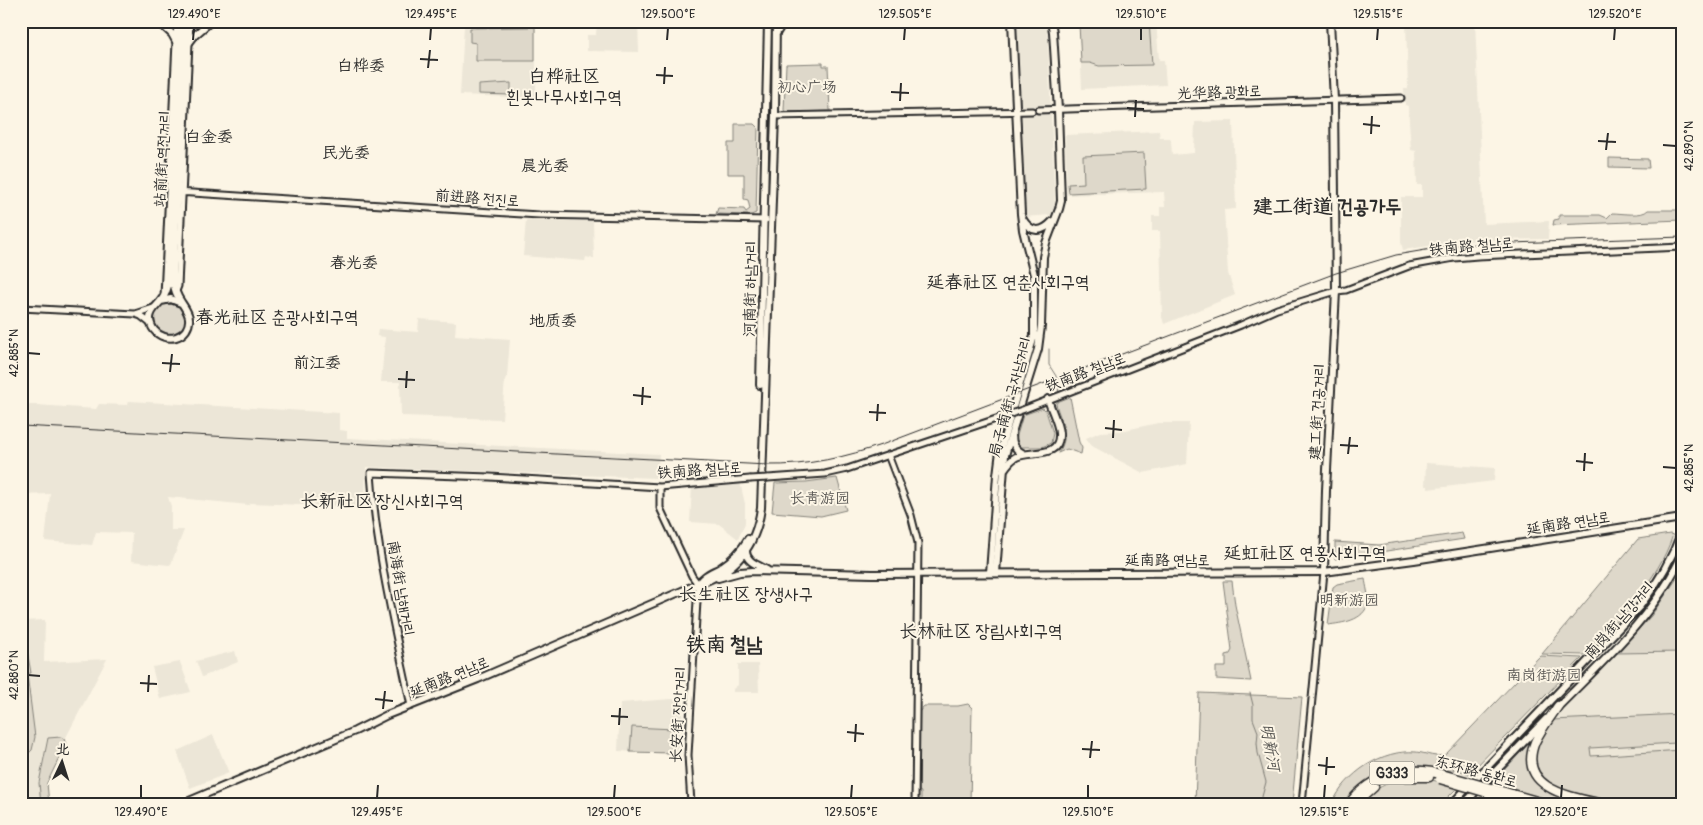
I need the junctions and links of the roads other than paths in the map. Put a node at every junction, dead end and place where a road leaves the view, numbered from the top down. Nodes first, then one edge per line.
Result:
1 (158, 21) edge
2 (179, 21) edge
3 (186, 21) edge
4 (190, 21) edge
5 (211, 21) edge
6 (766, 21) edge
7 (776, 21) edge
8 (784, 21) edge
9 (1012, 21) edge
10 (1051, 21) edge
11 (1330, 21) edge
12 (776, 35) junction
13 (176, 40) junction
14 (189, 42) junction
15 (182, 50) junction
16 (188, 61) junction
17 (1402, 98) dead end
18 (1334, 100) junction
19 (1058, 110) junction
20 (1016, 111) junction
21 (775, 116) junction
22 (180, 192) junction
23 (1021, 217) junction
24 (1055, 219) junction
25 (763, 220) junction
26 (771, 220) junction
27 (1682, 247) edge
28 (766, 284) junction
29 (1336, 291) junction
30 (162, 299) junction
31 (181, 302) junction
32 (21, 308) edge
33 (153, 308) junction
34 (135, 314) junction
35 (151, 324) junction
36 (1051, 398) junction
37 (1012, 430) junction
38 (1025, 454) junction
39 (888, 455) junction
40 (1003, 471) junction
41 (371, 473) joint
42 (660, 487) junction
43 (1682, 518) edge
44 (1682, 531) edge
45 (746, 551) junction
46 (738, 552) joint
47 (1682, 555) edge
48 (769, 572) junction
49 (918, 572) junction
50 (1324, 572) junction
51 (993, 573) junction
52 (712, 580) junction
53 (698, 584) junction
54 (411, 706) junction
55 (1558, 706) junction
56 (1443, 777) junction
57 (1510, 796) junction
58 (182, 804) edge
59 (691, 804) edge
60 (915, 804) edge
61 (1302, 804) edge
62 (1348, 804) edge
63 (1355, 804) edge
64 (1452, 804) edge
65 (1464, 804) edge
66 (1528, 804) edge
67 (1547, 804) edge
68 (1603, 804) edge

1 - 13 main road
2 - 13 street, 站前街 역전거리
2 - 15 main road, 站前街 역전거리
3 - 15 main road, 站前街 역전거리
4 - 14 street, 站前街 역전거리
5 - 14 main road
6 - 25 main road, 河南街 하남거리
7 - 12 main road, 河南街 하남거리
8 - 12 main road
9 - 20 main road, 局子南街 국자남거리
10 - 19 main road, 局子南街 국자남거리
11 - 18 main road, 建工街 건공거리
12 - 21 main road, 河南街 하남거리
13 - 15 main road
13 - 30 street, 站前街 역전거리
14 - 15 main road
14 - 16 street, 站前街 역전거리
15 - 16 main road
15 - 22 main road, 站前街 역전거리
15 - 30 main road, 站前街 역전거리
16 - 22 street, 站前街 역전거리
17 - 18 street, 光华路 광화로
18 - 19 street, 光华路 광화로
18 - 29 main road, 建工街 건공거리
19 - 20 street, 光华路 광화로
19 - 24 main road, 局子南街 국자남거리
20 - 21 street, 光华路 광화로
20 - 23 main road, 局子南街 국자남거리
21 - 26 main road, 河南街 하남거리
22 - 25 street, 前进路 전진로
22 - 31 main road, 站前街 역전거리
23 - 24 main road
23 - 51 main road, 局子南街 국자남거리
24 - 37 main road, 局子南街 국자남거리
25 - 26 street, 前进路 전진로
25 - 28 main road, 河南街 하남거리
26 - 28 main road, 河南街 하남거리
27 - 29 street, 铁南路 철남로
28 - 45 main road, 河南街 하남거리
28 - 46 main road, 河南街 하남거리
29 - 36 street, 铁南路 철남로
29 - 50 main road, 建工街 건공거리
30 - 31 main road
30 - 33 main road
31 - 35 main road, 站前街 역전거리
32 - 34 street
33 - 34 street
33 - 35 main road
34 - 35 street
36 - 38 main road
36 - 39 street, 铁南路 철남로, bridge
37 - 38 main road
37 - 40 main road, 局子南街 국자남거리
38 - 40 main road
39 - 42 street, 铁南路 철남로, bridge
39 - 49 street
40 - 51 main road, 局子南街 국자남거리
41 - 42 street, 铁南路 철남로
41 - 54 street, 南海街 남해거리
42 - 53 street
43 - 50 main road, 延南路 연남로
44 - 64 main road, 南岗街 남강거리
45 - 48 main road
45 - 52 main road, 延南路 연남로
46 - 53 main road, 延南路 연남로
47 - 55 main road, 南岗街 남강거리
48 - 49 main road, 延南路 연남로
48 - 52 main road, 延南路 연남로
49 - 51 main road, 延南路 연남로
49 - 60 street
50 - 51 main road, 延南路 연남로
50 - 61 street, 建工街 건공거리
52 - 53 main road, 延南路 연남로
53 - 54 main road, 延南路 연남로
53 - 59 street, 长安街 장안거리
54 - 58 main road, 延南路 연남로
55 - 65 main road, 南岗街 남강거리
55 - 68 highway
56 - 57 highway, bridge
56 - 62 highway, 东环路 동환로 / G333
56 - 63 highway
57 - 66 highway
57 - 67 highway, 东环路 동환로

